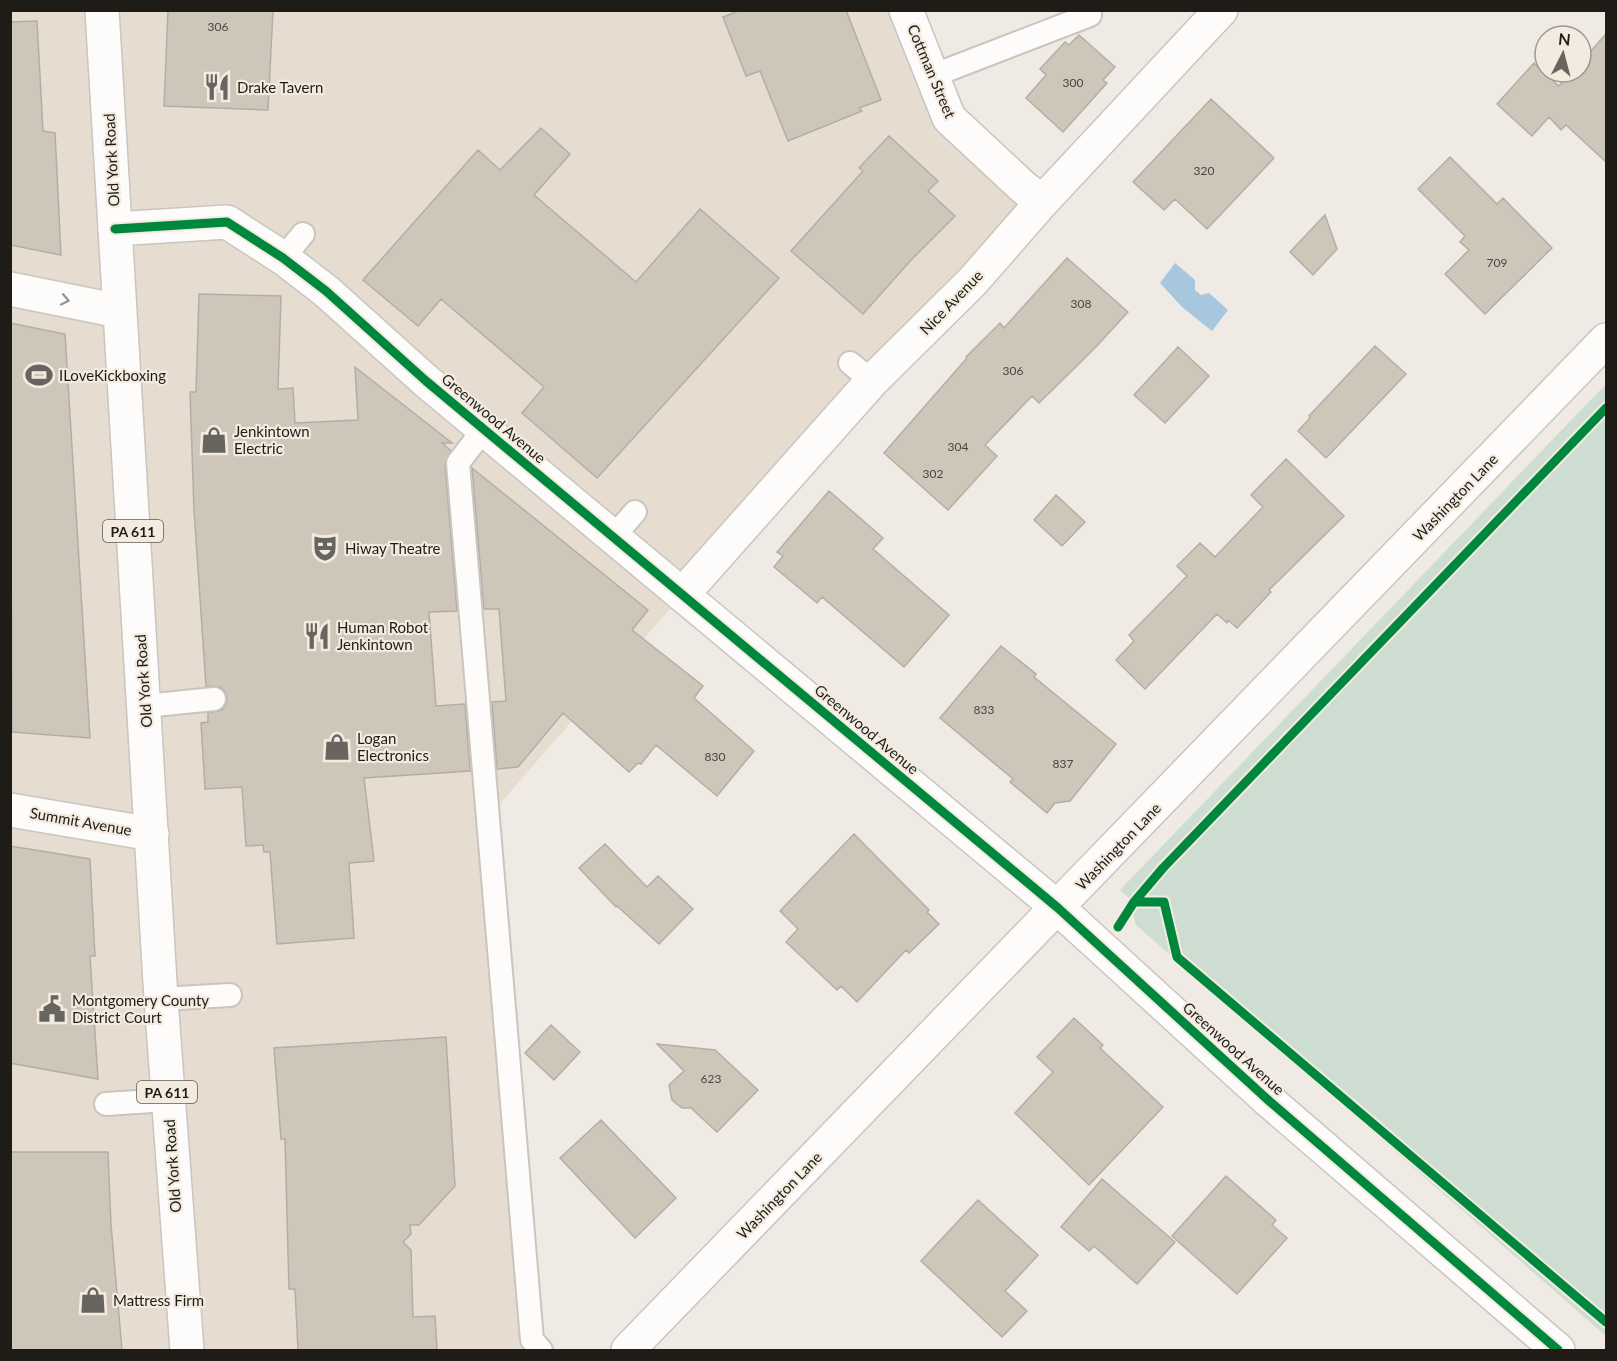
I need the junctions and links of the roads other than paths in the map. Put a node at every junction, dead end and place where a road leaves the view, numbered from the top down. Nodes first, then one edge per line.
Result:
1 (102, 10) edge
2 (906, 10) edge
3 (1088, 10) edge
4 (1221, 10) edge
5 (932, 76) junction
6 (1042, 202) junction
7 (115, 229) junction
8 (10, 289) edge
9 (119, 311) junction
10 (1606, 340) edge
11 (484, 429) junction
12 (635, 512) dead end
13 (613, 537) junction
14 (682, 595) junction
15 (214, 699) dead end
16 (145, 706) junction
17 (10, 810) edge
18 (152, 834) junction
19 (1058, 908) junction
20 (230, 995) dead end
21 (161, 999) junction
22 (167, 1100) junction
23 (106, 1104) dead end
24 (187, 1350) edge
25 (541, 1350) edge
26 (628, 1350) edge
27 (1558, 1350) edge

1 - 7 main road, Old York Road / PA 611
2 - 5 main road, Cottman Street
3 - 5 lane
4 - 6 main road, Nice Avenue
5 - 6 main road, Cottman Street
6 - 14 main road, Nice Avenue
7 - 9 main road, Old York Road / PA 611
7 - 11 main road, Greenwood Avenue
8 -> 9 main road
9 - 16 main road, Old York Road / PA 611
10 - 19 main road, Washington Lane
11 - 13 main road, Greenwood Avenue
11 - 25 lane
12 - 13 lane
13 - 14 main road, Greenwood Avenue
14 - 19 main road, Greenwood Avenue
15 - 16 lane
16 - 18 main road, Old York Road / PA 611
17 - 18 main road, Summit Avenue
18 - 21 main road, Old York Road / PA 611
19 - 26 main road, Washington Lane
19 - 27 main road, Greenwood Avenue
20 - 21 lane
21 - 22 main road, Old York Road / PA 611
22 - 23 lane
22 - 24 main road, Old York Road / PA 611

